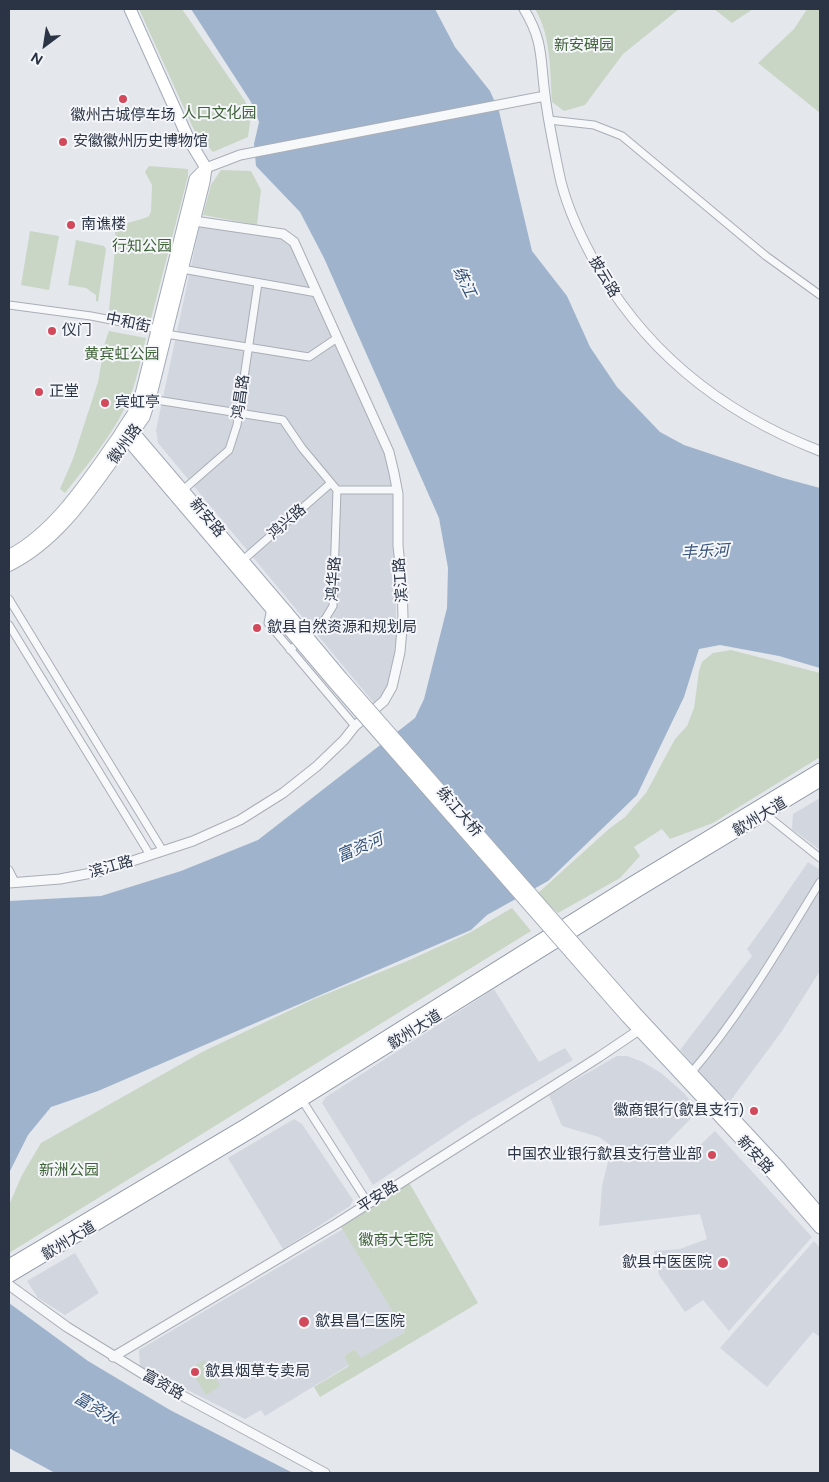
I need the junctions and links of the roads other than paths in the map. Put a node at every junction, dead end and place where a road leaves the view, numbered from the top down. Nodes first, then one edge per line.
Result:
1 (130, 9) edge
2 (524, 9) edge
3 (545, 96) junction
4 (549, 120) junction
5 (206, 168) junction
6 (194, 221) junction
7 (182, 270) junction
8 (258, 283) junction
9 (317, 294) junction
10 (820, 295) edge
11 (9, 305) edge
12 (162, 332) junction
13 (336, 338) junction
14 (249, 347) junction
15 (150, 399) junction
16 (238, 413) junction
17 (128, 432) junction
18 (820, 451) edge
19 (332, 483) junction
20 (183, 490) junction
21 (337, 490) junction
22 (397, 490) junction
23 (9, 555) edge
24 (243, 560) junction
25 (9, 566) edge
26 (9, 599) edge
27 (271, 608) junction
28 (282, 615) junction
29 (9, 625) edge
30 (290, 650) junction
31 (355, 726) junction
32 (820, 769) edge
33 (820, 781) edge
34 (765, 814) junction
35 (163, 851) junction
36 (150, 855) junction
37 (820, 858) edge
38 (9, 870) edge
39 (12, 882) edge
40 (820, 882) edge
41 (630, 1014) junction
42 (639, 1030) junction
43 (691, 1072) junction
44 (302, 1100) junction
45 (368, 1204) junction
46 (820, 1214) edge
47 (820, 1228) edge
48 (9, 1265) edge
49 (9, 1277) edge
50 (9, 1285) edge
51 (113, 1357) junction
52 (325, 1473) edge

1 - 5 main road
2 - 3 street, 披云路
3 - 4 street, 披云路
3 - 5 street
4 - 10 street
4 - 18 street, 披云路
5 - 6 main road, 徽州路
5 - 12 main road, 徽州路
6 - 7 main road, 徽州路
6 - 9 street, 滨江路
7 - 8 street
7 - 12 main road, 徽州路
8 - 9 street
8 - 14 street, 鸿昌路
9 - 13 street, 滨江路
11 - 12 street, 中和街
12 - 14 street, 中和街
12 - 15 main road, 徽州路
12 - 17 main road, 徽州路
13 - 14 street, 中和街
13 - 22 street, 滨江路
14 - 16 street, 鸿昌路
15 - 16 street
15 - 17 main road, 徽州路
16 - 19 street
16 - 20 street, 鸿昌路
17 - 20 main road, 新安路
17 - 23 main road, 徽州路
17 - 25 main road, 徽州路
17 - 27 main road, 新安路
19 - 21 street
19 - 24 street, 鸿兴路
20 - 24 main road, 新安路
21 - 22 street
21 - 30 street, 鸿华路
22 - 31 street, 滨江路
24 - 28 main road, 新安路
26 - 35 street
27 - 28 main road, 新安路
27 - 30 street
28 - 41 main road, 练江大桥, bridge
29 - 36 street
30 - 31 street
31 - 35 street, 滨江路
32 - 48 main road, 歙州大道
33 - 34 main road, 歙州大道
34 - 37 street
34 - 44 main road, 歙州大道
35 - 36 street, 滨江路
36 - 39 street, 滨江路
38 - 39 street
40 - 43 street
41 - 42 main road, 新安路
41 - 43 main road, 新安路
42 - 45 street, 平安路
42 - 47 main road, 新安路
43 - 46 main road, 新安路
44 - 45 street
44 - 49 main road, 歙州大道
45 - 51 street, 平安路
50 - 51 street, 富资路
51 - 52 street, 富资路

